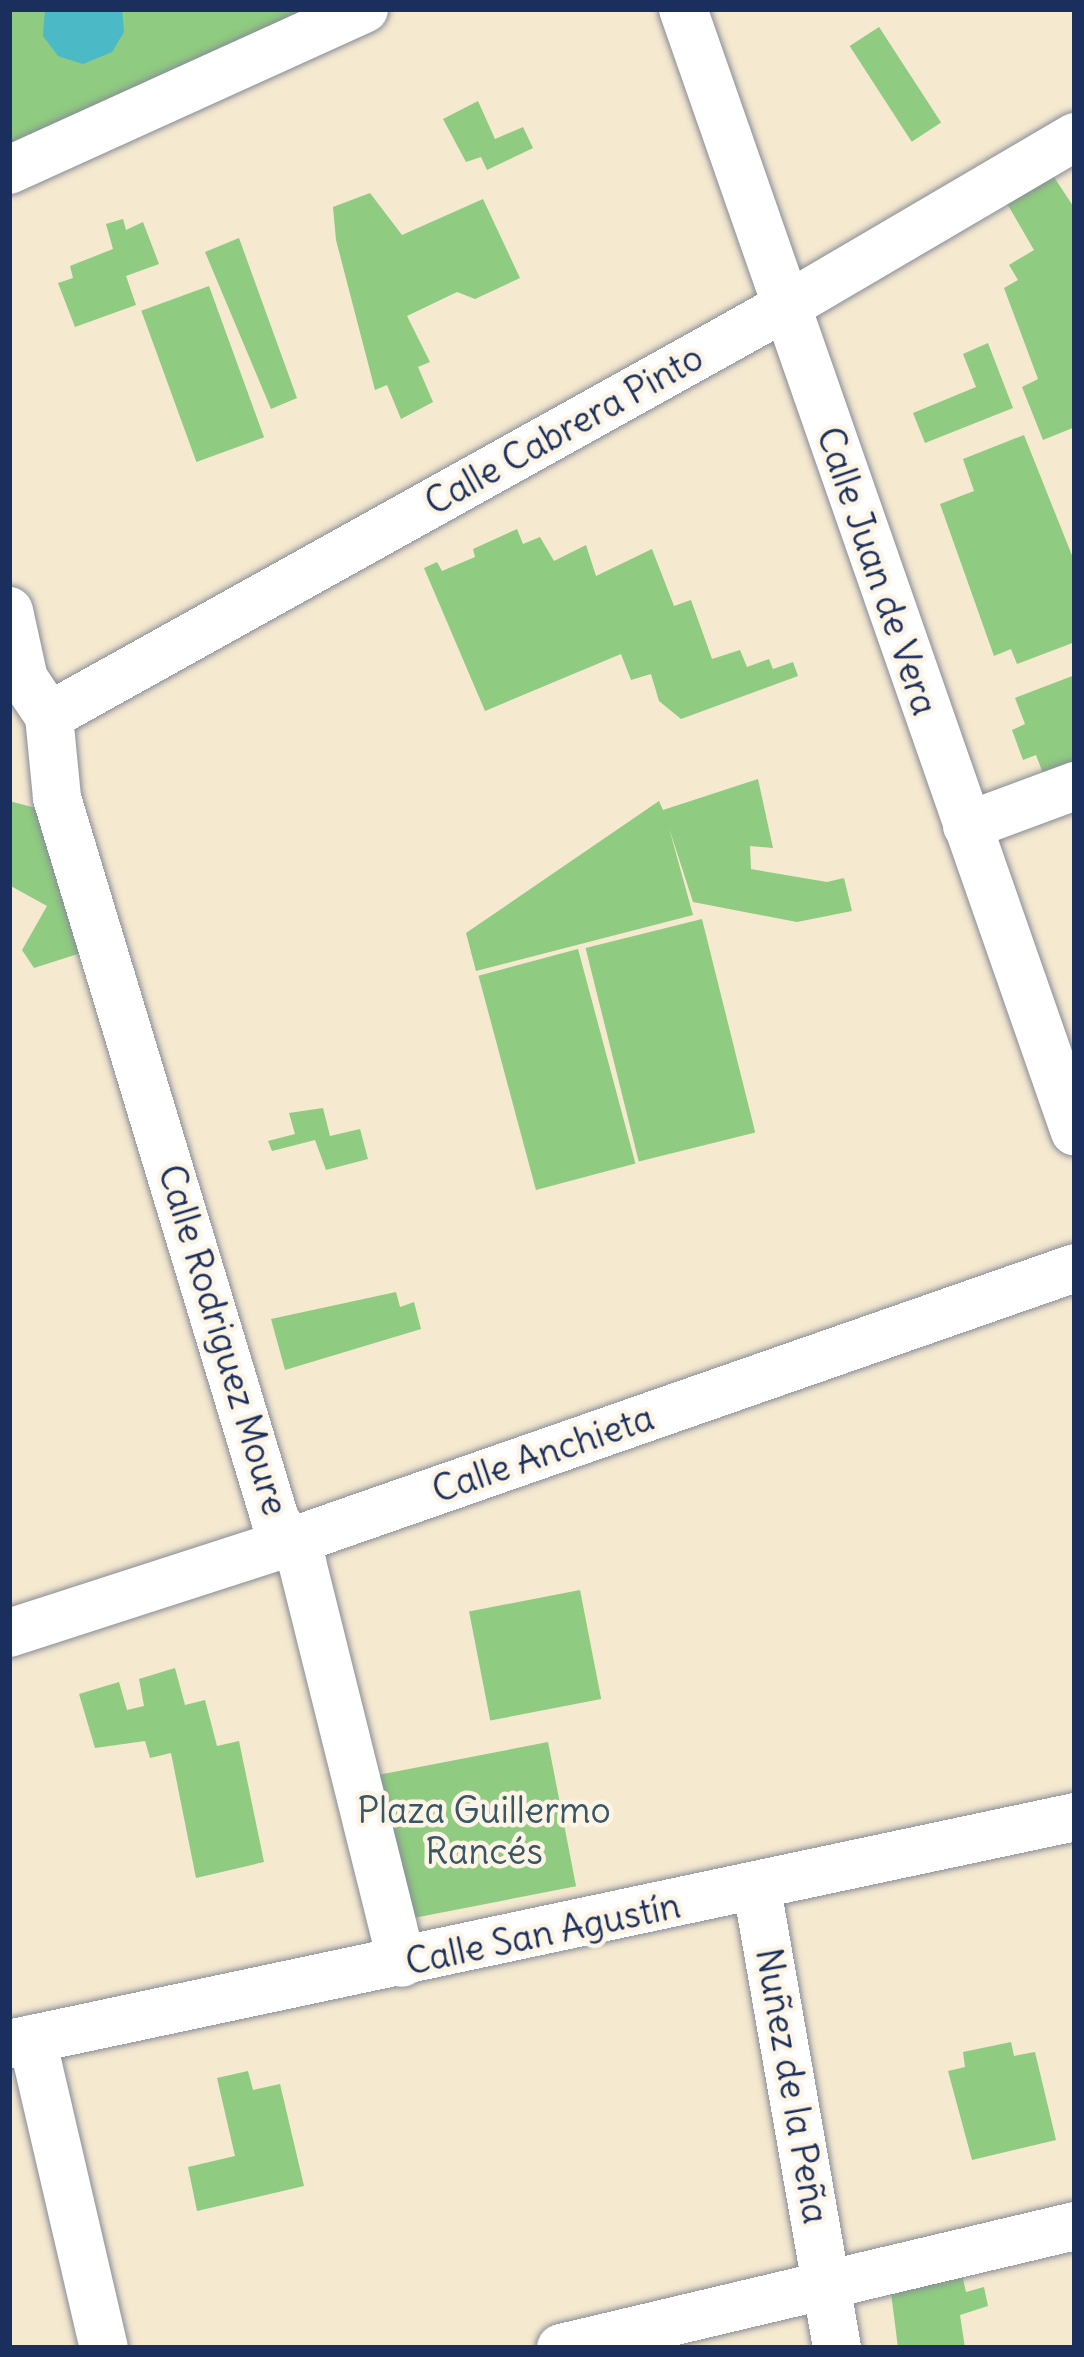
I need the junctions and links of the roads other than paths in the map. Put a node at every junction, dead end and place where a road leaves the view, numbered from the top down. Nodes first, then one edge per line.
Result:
1 (364, 9) edge
2 (683, 9) edge
3 (1075, 137) edge
4 (9, 170) edge
5 (785, 307) junction
6 (9, 611) edge
7 (27, 702) edge
8 (30, 778) edge
9 (1075, 785) edge
10 (967, 826) junction
11 (1075, 1132) edge
12 (1075, 1268) edge
13 (290, 1542) junction
14 (9, 1633) edge
15 (1075, 1817) edge
16 (757, 1889) junction
17 (402, 1963) junction
18 (21, 2042) edge
19 (1075, 2226) edge
20 (827, 2283) junction
21 (104, 2348) edge
22 (561, 2348) edge
23 (837, 2348) edge

1 - 4 street
2 - 5 street, Calle Juan de Vera
3 - 5 street, Calle Cabrera Pinto
5 - 7 street, Calle Cabrera Pinto
5 - 10 street, Calle Juan de Vera
6 - 7 street, Calle Rodriguez Moure
7 - 8 street, Calle Rodriguez Moure
8 - 13 street, Calle Rodriguez Moure
9 - 10 street
10 - 11 street, Calle Juan de Vera
12 - 13 street, Calle Anchieta
13 - 14 street, Calle Anchieta
13 - 17 street, Calle Rodriguez Moure
15 - 16 street, Calle San Agustín
16 - 17 street, Calle San Agustín
16 - 20 street, Nuñez de la Peña
17 - 18 street, Calle San Agustín
18 - 21 street
19 - 20 street
20 - 22 street
20 - 23 street, Nuñez de la Peña

